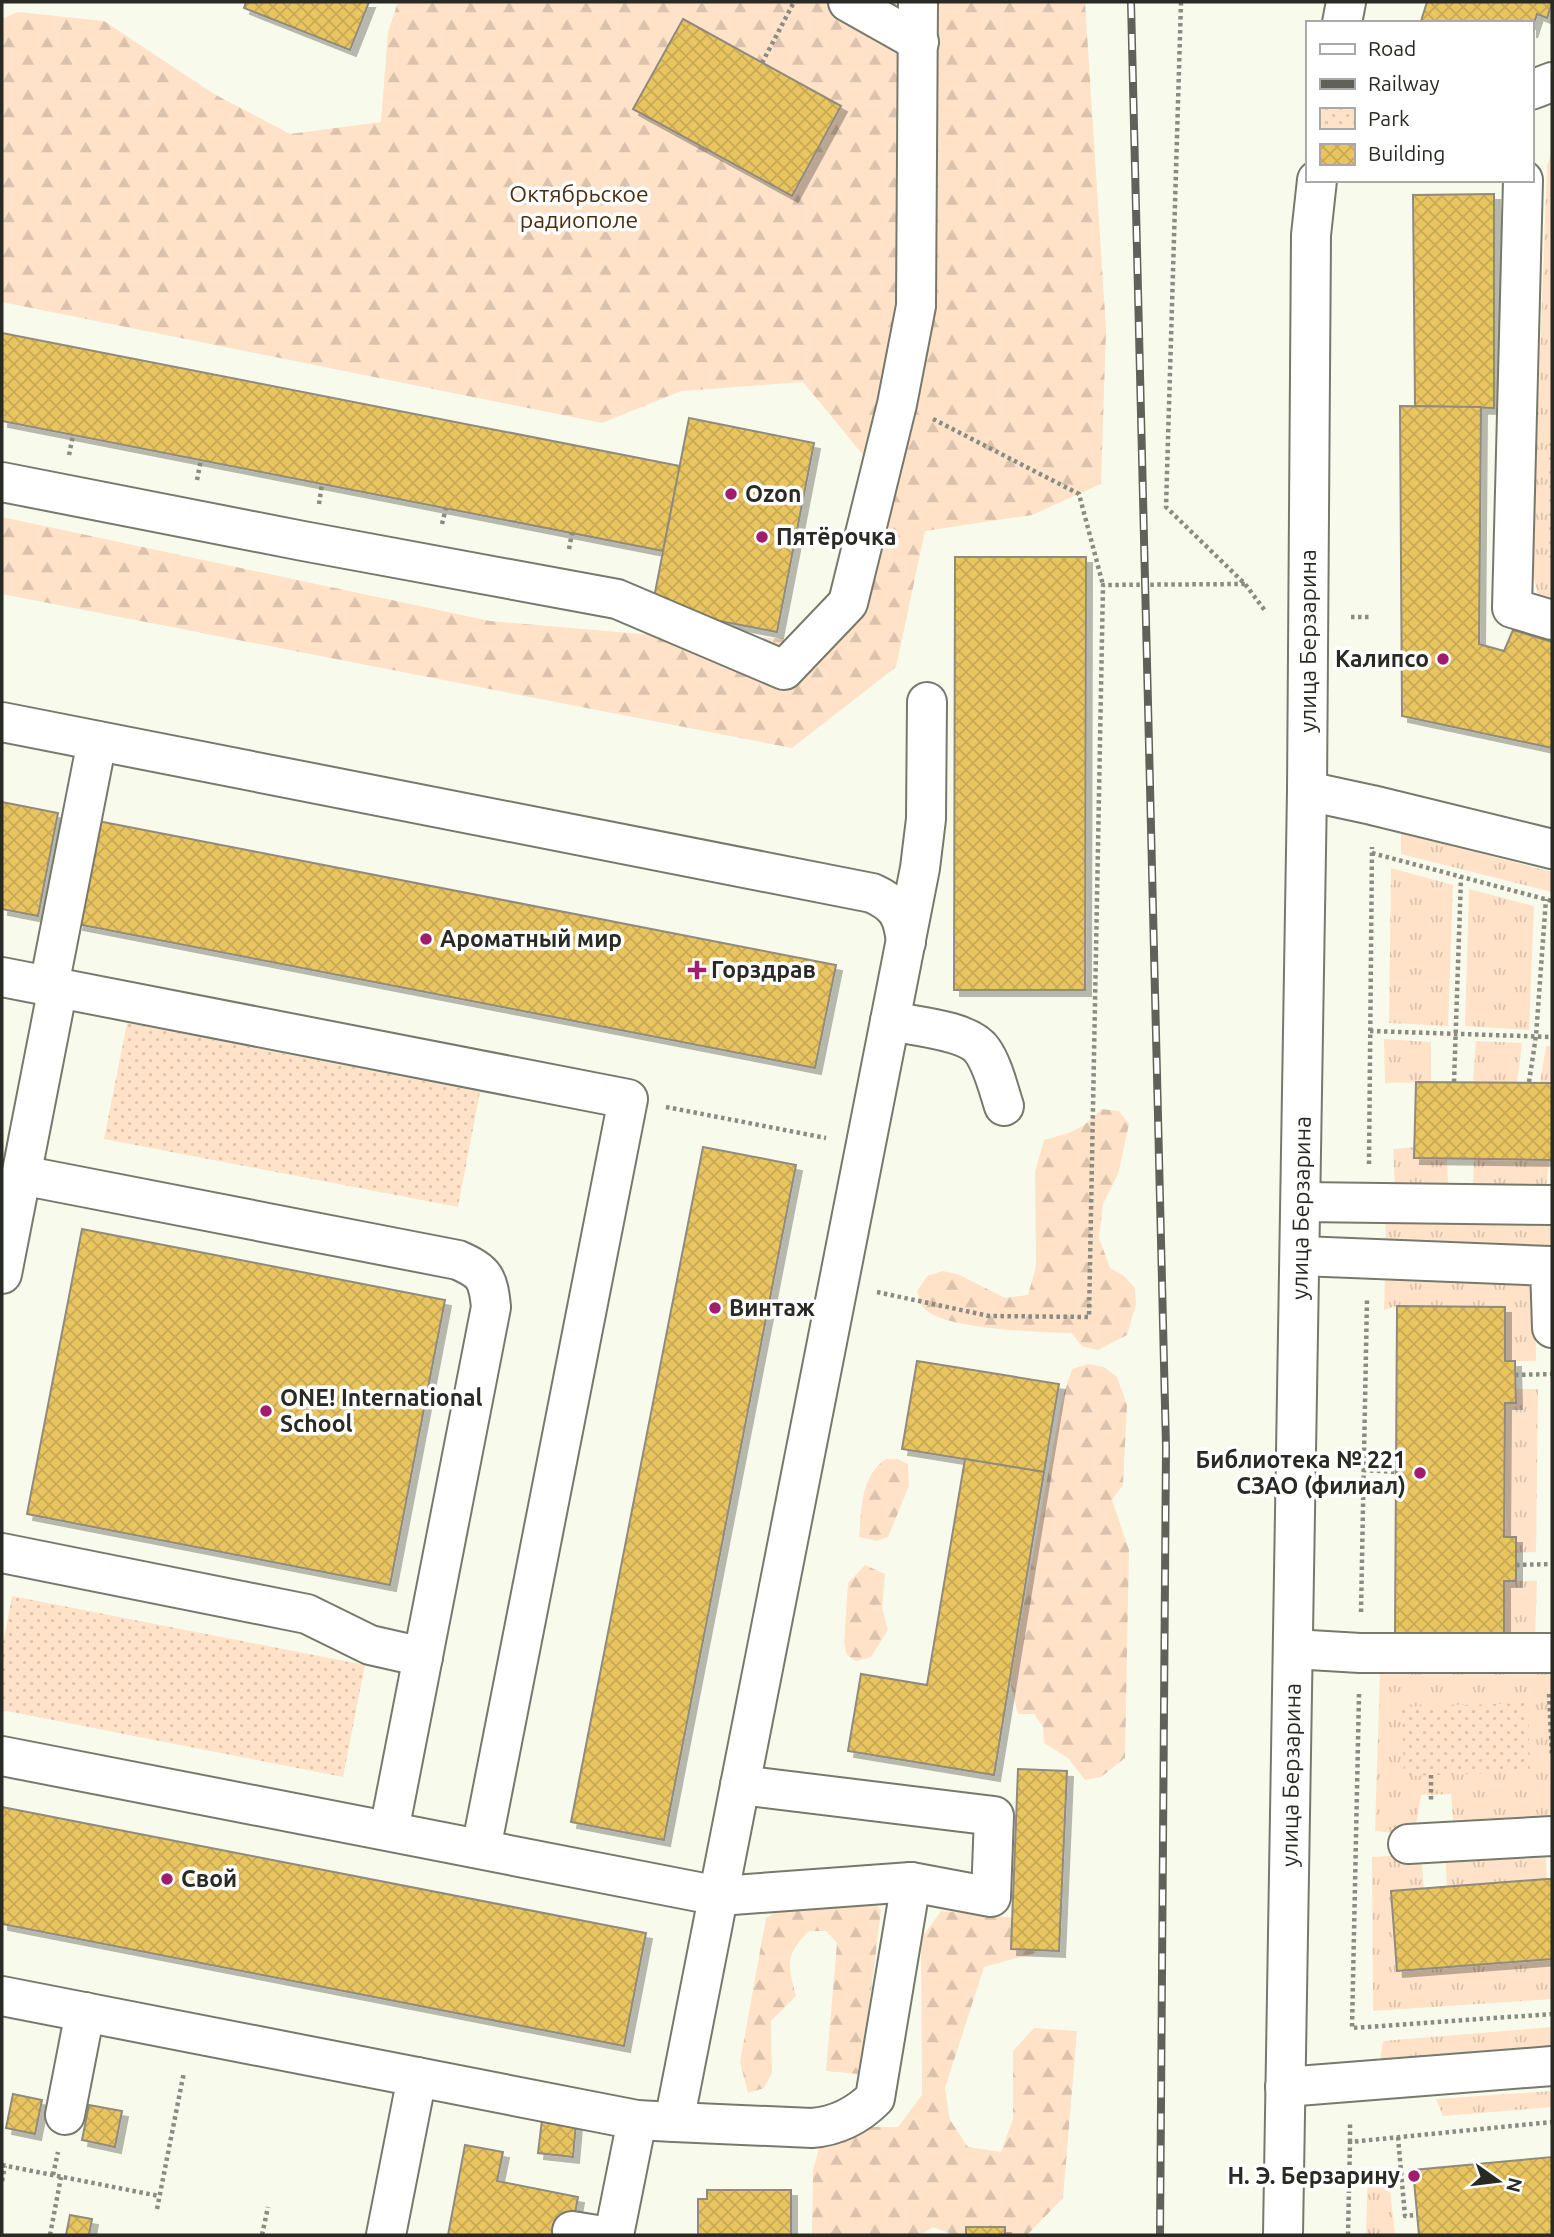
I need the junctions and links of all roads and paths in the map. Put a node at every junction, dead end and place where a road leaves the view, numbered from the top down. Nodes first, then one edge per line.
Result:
1 (794, 2) edge
2 (848, 2) edge
3 (918, 2) edge
4 (1181, 2) edge
5 (1346, 2) edge
6 (1342, 21) edge
7 (919, 42) junction
8 (762, 63) dead end
9 (1552, 82) edge
10 (1533, 89) edge
11 (1317, 182) edge
12 (1523, 182) edge
13 (897, 404) junction
14 (2, 482) edge
15 (1244, 584) junction
16 (1103, 585) junction
17 (1269, 616) dead end
18 (1351, 617) dead end
19 (1371, 617) dead end
20 (1552, 620) edge
21 (927, 702) dead end
22 (2, 722) edge
23 (97, 741) junction
24 (1307, 791) junction
25 (1371, 805) junction
26 (1552, 849) edge
27 (1372, 853) junction
28 (1461, 877) junction
29 (1549, 900) edge
30 (906, 942) junction
31 (2, 977) edge
32 (53, 987) junction
33 (890, 1021) junction
34 (1370, 1031) junction
35 (1455, 1034) junction
36 (1536, 1036) junction
37 (1552, 1037) edge
38 (1454, 1082) dead end
39 (1529, 1082) dead end
40 (628, 1099) junction
41 (1004, 1106) dead end
42 (865, 1146) junction
43 (21, 1175) junction
44 (1301, 1202) junction
45 (1369, 1204) junction
46 (1552, 1205) edge
47 (1301, 1256) junction
48 (1368, 1257) junction
49 (2, 1275) edge
50 (839, 1283) junction
51 (1552, 1328) edge
52 (1552, 1374) edge
53 (1515, 1375) dead end
54 (1363, 1470) junction
55 (1396, 1472) dead end
56 (2, 1553) edge
57 (1552, 1564) edge
58 (1516, 1566) dead end
59 (1293, 1649) junction
60 (1360, 1653) junction
61 (1549, 1653) edge
62 (423, 1657) junction
63 (2, 1756) edge
64 (1552, 1756) edge
65 (740, 1785) junction
66 (388, 1831) junction
67 (1552, 1836) edge
68 (1408, 1844) dead end
69 (481, 1849) junction
70 (911, 1882) junction
71 (719, 1896) junction
72 (2, 1996) edge
73 (85, 2012) junction
74 (1552, 2014) edge
75 (191, 2033) junction
76 (1552, 2066) edge
77 (417, 2077) junction
78 (1285, 2087) junction
79 (65, 2115) dead end
80 (637, 2120) junction
81 (674, 2122) junction
82 (1552, 2122) edge
83 (1398, 2137) junction
84 (3, 2166) edge
85 (61, 2177) junction
86 (2, 2181) edge
87 (159, 2196) junction
88 (268, 2207) dead end
89 (157, 2209) dead end
90 (1417, 2215) dead end
91 (50, 2235) edge
92 (262, 2235) edge
93 (386, 2235) edge
94 (614, 2235) edge
95 (1283, 2235) edge
96 (1348, 2235) edge

1 - 8 path
2 - 7 street
3 - 7 street
4 - 15 path
5 - 6 street
7 - 13 street
9 - 10 street
11 - 24 street, улица Берзарина
12 - 20 street
13 - 14 street
13 - 16 path
15 - 16 path
15 - 17 path
16 - 50 path
18 - 19 path
21 - 30 street
22 - 23 street
23 - 30 street
23 - 32 street
24 - 25 street
24 - 44 street, улица Берзарина
25 - 26 street
25 - 27 path
27 - 28 path
27 - 34 path
28 - 29 path
28 - 35 path
29 - 36 path
30 - 33 street
31 - 32 street
32 - 40 street
32 - 43 street
33 - 41 street
33 - 42 street
34 - 35 path
34 - 45 path
35 - 36 path
35 - 38 path
36 - 37 path
36 - 39 path
40 - 42 path
40 - 69 street
42 - 50 street
43 - 49 street
43 - 62 street
44 - 45 street
44 - 47 street, улица Берзарина
45 - 46 street
47 - 48 street
47 - 59 street, улица Берзарина
48 - 51 street
48 - 54 path
50 - 65 street
52 - 53 path
54 - 55 path
54 - 60 path
56 - 62 street
57 - 58 path
59 - 60 street
59 - 78 street, улица Берзарина
60 - 61 street
60 - 74 path
61 - 64 path
62 - 66 street
63 - 66 street
65 - 70 street
65 - 71 street
66 - 69 street
67 - 68 street
69 - 71 street
70 - 71 street
70 - 81 street
71 - 81 street
72 - 73 street
73 - 75 street
73 - 79 street
75 - 77 street
75 - 87 path
76 - 78 street
77 - 80 street
77 - 93 street
78 - 95 street, улица Берзарина
80 - 81 street
80 - 94 street
82 - 83 path
83 - 90 path
83 - 96 path
84 - 85 path
84 - 86 path
85 - 87 path
85 - 91 path
87 - 89 path
88 - 92 path

